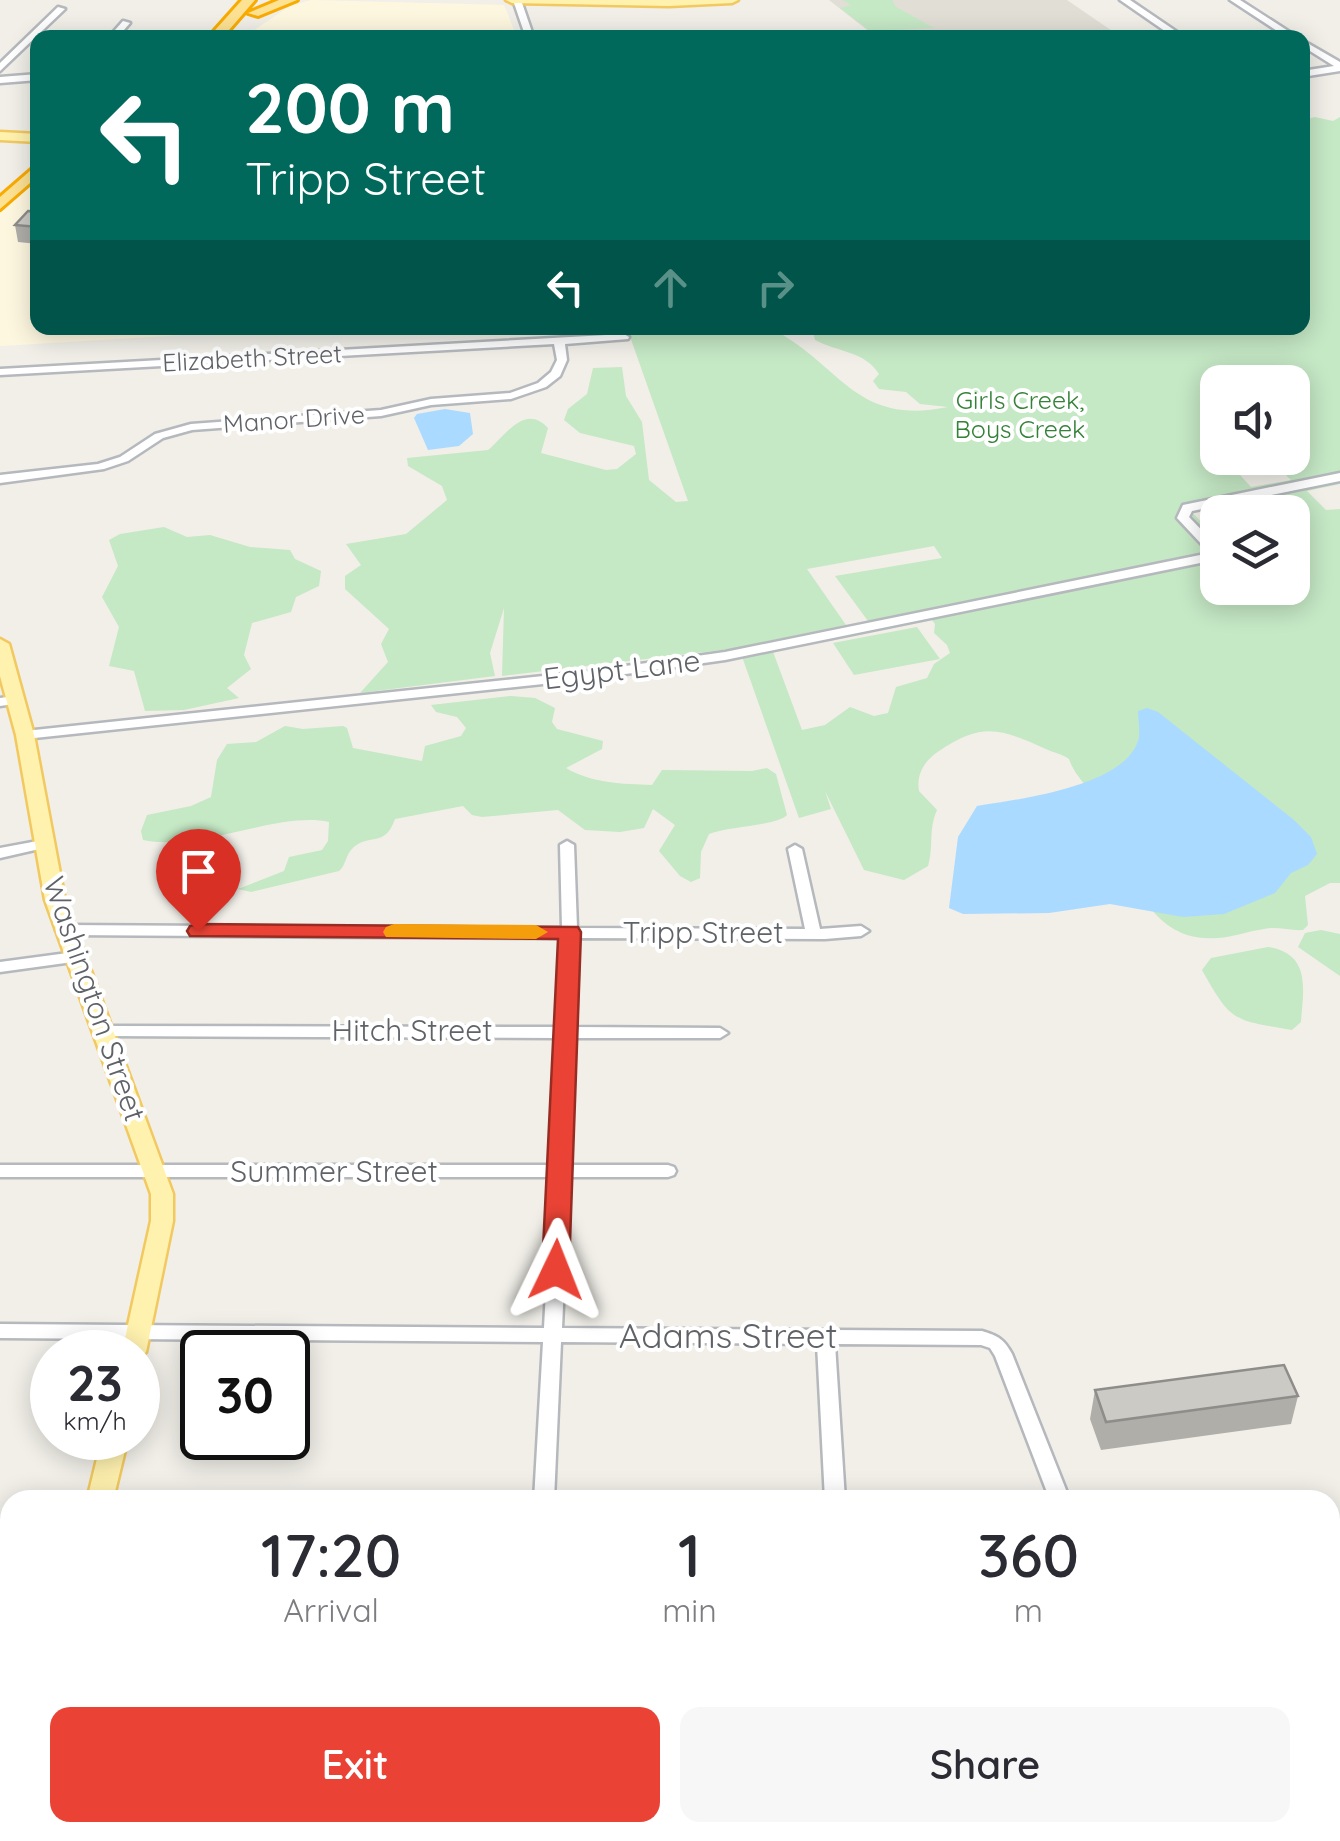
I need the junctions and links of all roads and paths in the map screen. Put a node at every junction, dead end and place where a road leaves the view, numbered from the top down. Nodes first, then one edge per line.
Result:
1 (265, 0) edge
2 (291, 0) edge
3 (515, 0) edge
4 (732, 0) edge
5 (1144, 0) edge
6 (1234, 0) edge
7 (627, 1) edge
8 (1126, 1) edge
9 (227, 4) dead end
10 (252, 7) edge
11 (60, 10) dead end
12 (126, 23) dead end
13 (39, 30) edge
14 (119, 30) edge
15 (218, 30) edge
16 (223, 30) edge
17 (236, 30) edge
18 (527, 30) edge
19 (1170, 30) edge
20 (1282, 30) edge
21 (30, 39) edge
22 (1310, 47) edge
23 (1340, 66) edge
24 (0, 68) edge
25 (1310, 72) edge
26 (30, 78) edge
27 (0, 80) edge
28 (0, 136) edge
29 (30, 138) edge
30 (30, 158) edge
31 (30, 176) edge
32 (0, 184) edge
33 (0, 206) edge
34 (624, 336) dead end
35 (560, 340) junction
36 (0, 372) edge
37 (1340, 477) edge
38 (0, 479) edge
39 (0, 644) edge
40 (8, 701) edge
41 (25, 735) junction
42 (44, 844) junction
43 (567, 845) dead end
44 (795, 850) dead end
45 (0, 852) edge
46 (64, 930) junction
47 (861, 930) dead end
48 (570, 932) junction
49 (814, 934) junction
50 (75, 958) junction
51 (0, 967) edge
52 (105, 1031) junction
53 (567, 1032) junction
54 (720, 1033) dead end
55 (156, 1170) junction
56 (668, 1171) dead end
57 (0, 1172) edge
58 (560, 1173) junction
59 (139, 1330) edge
60 (0, 1331) edge
61 (30, 1333) edge
62 (553, 1335) junction
63 (826, 1337) junction
64 (160, 1342) edge
65 (110, 1460) edge
66 (102, 1490) edge
67 (545, 1490) edge
68 (834, 1490) edge
69 (1056, 1490) edge

1 - 10 highway
2 - 10 highway
3 - 7 main road
3 - 18 street
4 - 7 main road
5 - 8 street
6 - 20 street
8 - 19 street
9 - 15 highway
10 - 16 highway
10 - 17 highway
11 - 13 street
12 - 14 street
21 - 24 street
22 - 23 street
23 - 25 street
26 - 27 street
28 - 29 main road
30 - 32 highway
31 - 33 highway
34 - 35 street, Elizabeth Street
35 - 36 street, Elizabeth Street
35 - 38 street, Manor Drive
37 - 41 street, Egypt Lane
39 - 40 main road, Washington Street
40 - 41 main road, Washington Street
41 - 42 main road, Washington Street
42 - 45 street
42 - 46 main road, Washington Street
43 - 48 street
44 - 49 street
46 - 48 street, Tripp Street
46 - 50 main road, Washington Street
47 - 49 street, Tripp Street
48 - 49 street, Tripp Street
48 - 53 street
50 - 51 street
50 - 52 main road, Washington Street
52 - 53 street, Hitch Street
52 - 55 main road, Washington Street
53 - 54 street, Hitch Street
53 - 58 street
55 - 57 street, Summer Street
55 - 58 street, Summer Street
55 - 59 main road, Washington Street
56 - 58 street, Summer Street
58 - 62 street
60 - 61 street, Adams Street
62 - 63 street, Adams Street
62 - 64 street, Adams Street
62 - 67 street
63 - 68 street
63 - 69 street, Adams Street
65 - 66 main road

